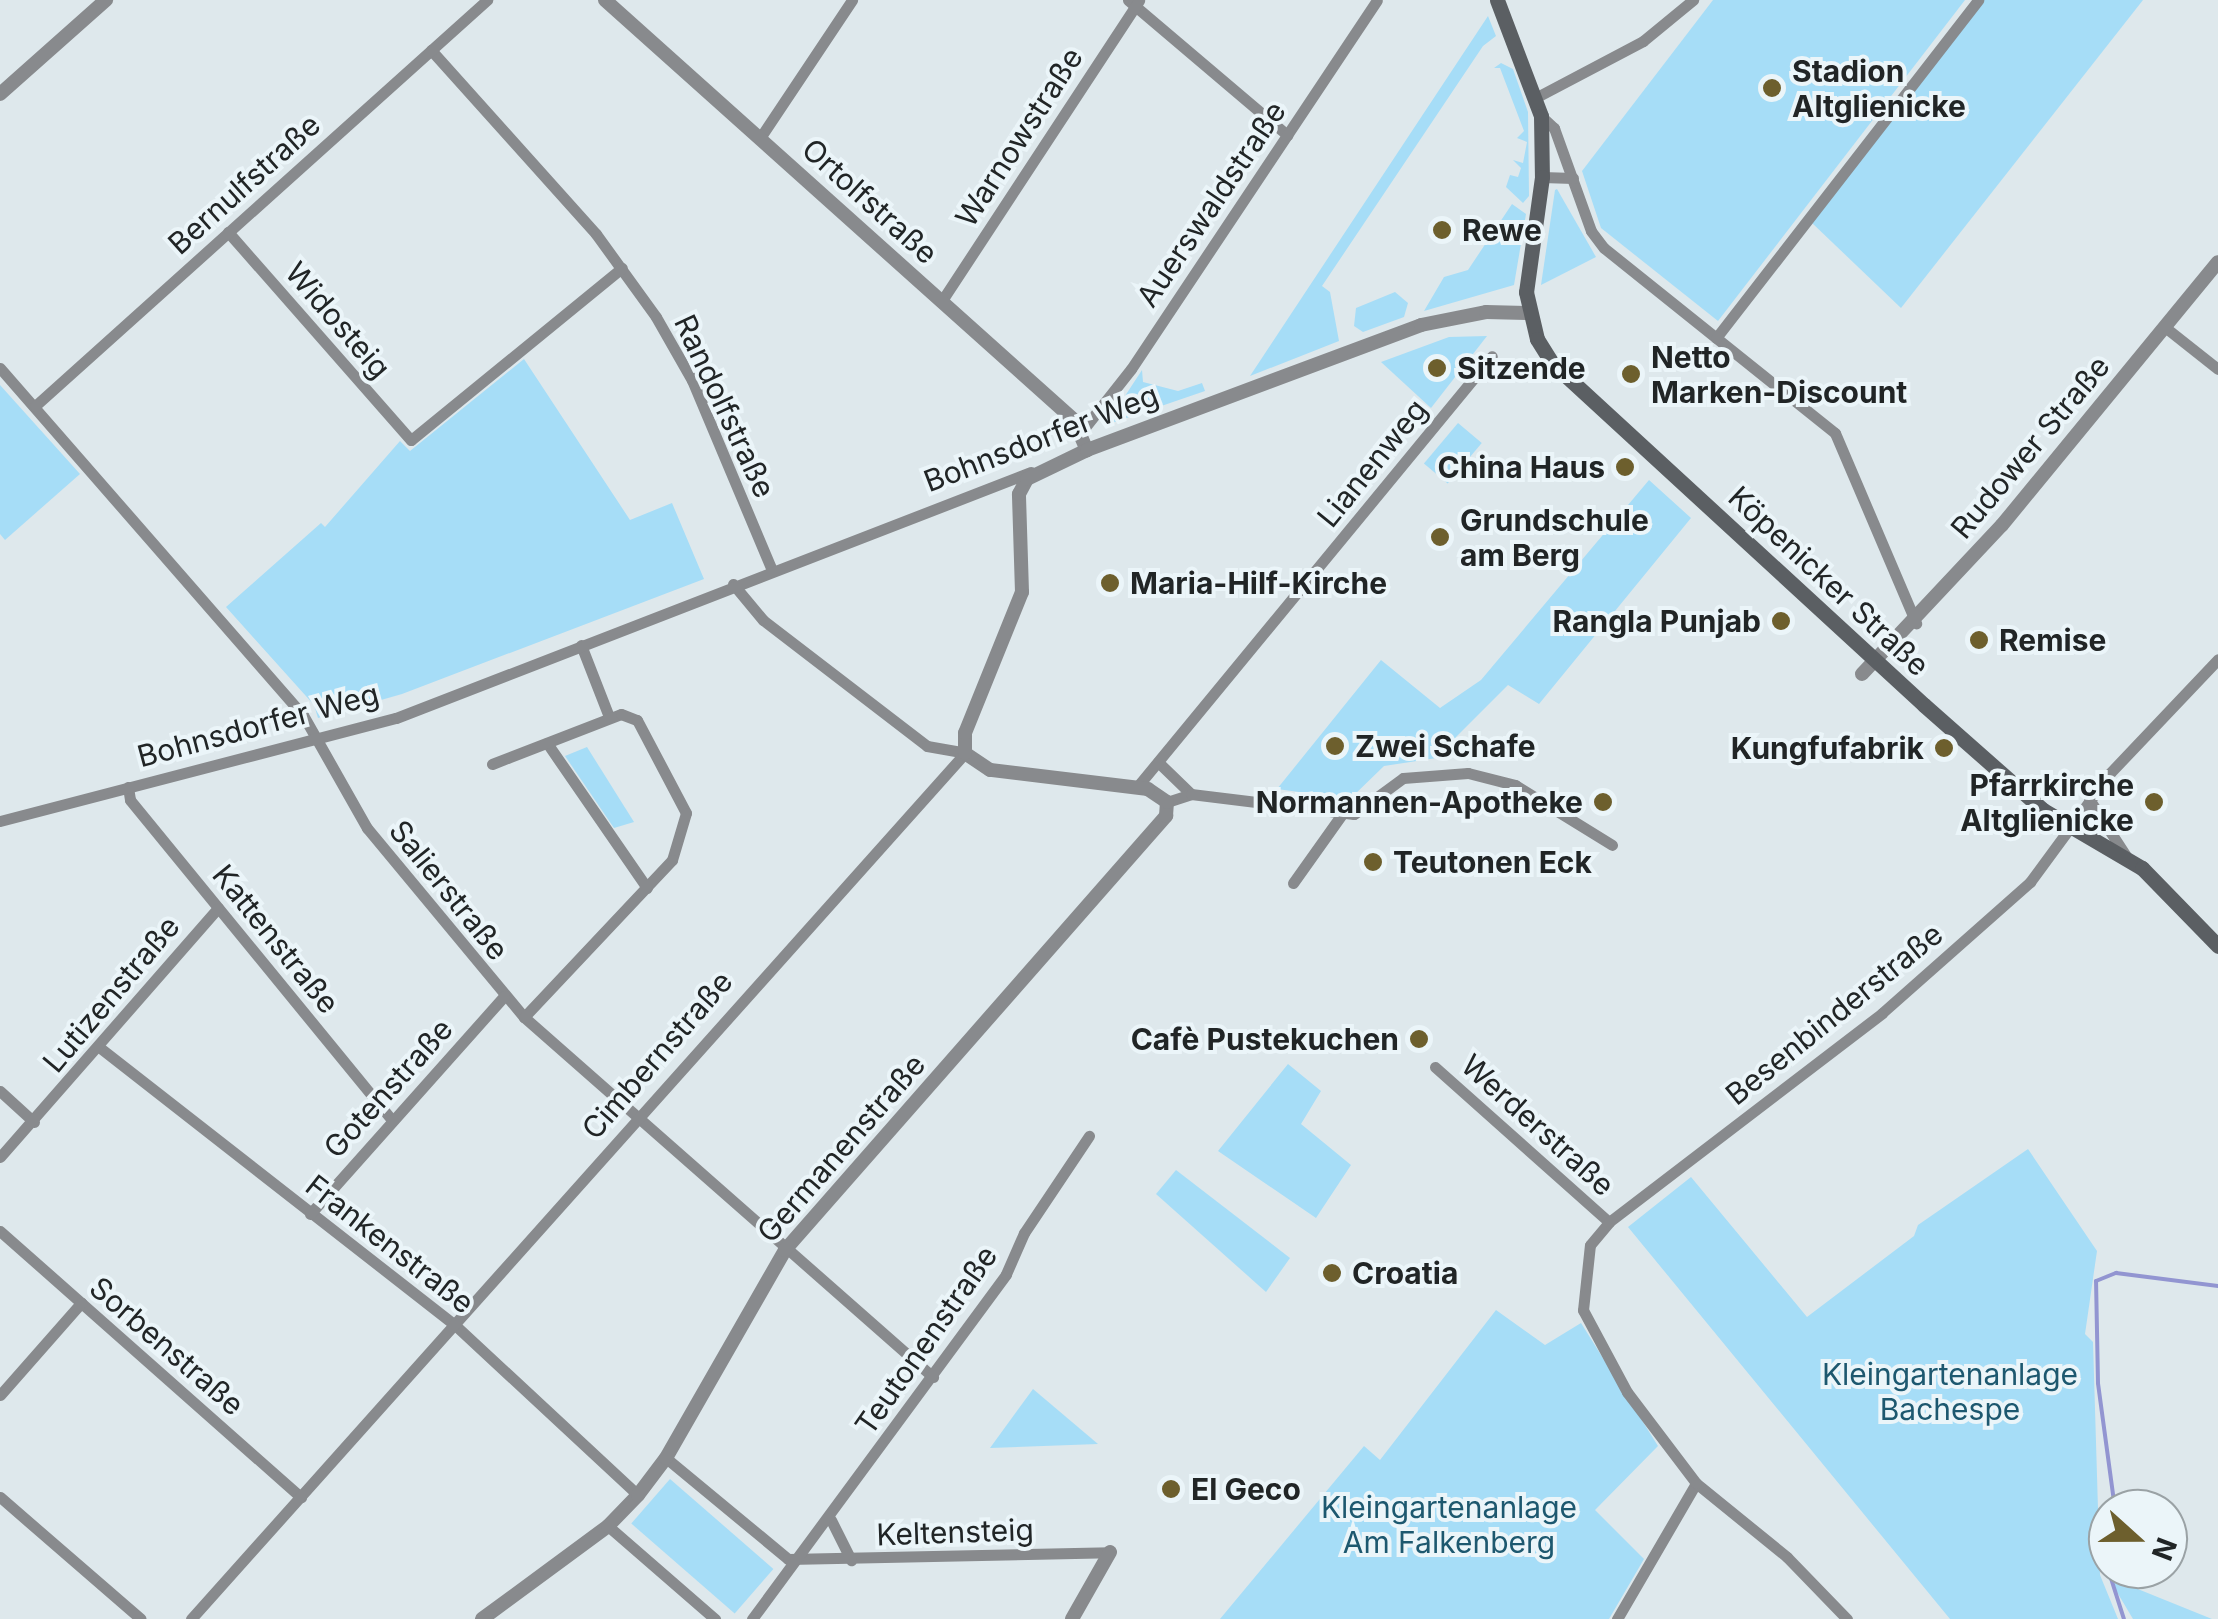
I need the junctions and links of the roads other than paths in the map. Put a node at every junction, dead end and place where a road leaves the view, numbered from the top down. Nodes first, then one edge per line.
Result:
1 (106, 0) edge
2 (487, 0) edge
3 (605, 0) edge
4 (852, 0) edge
5 (1377, 0) edge
6 (1497, 0) edge
7 (1693, 0) edge
8 (1978, 0) edge
9 (1134, 2) edge
10 (432, 50) junction
11 (0, 94) edge
12 (1536, 98) junction
13 (1541, 116) junction
14 (1288, 136) junction
15 (760, 138) junction
16 (1542, 177) junction
17 (1573, 178) junction
18 (228, 232) junction
19 (2218, 262) edge
20 (622, 268) junction
21 (942, 302) junction
22 (1528, 313) junction
23 (2166, 328) junction
24 (1716, 338) junction
25 (1492, 356) dead end
26 (0, 368) edge
27 (2218, 369) edge
28 (35, 406) junction
29 (1082, 431) junction
30 (1087, 450) junction
31 (1035, 470) junction
32 (772, 570) junction
33 (733, 584) junction
34 (1916, 623) junction
35 (581, 645) junction
36 (2218, 659) edge
37 (1879, 663) junction
38 (1862, 674) dead end
39 (609, 717) junction
40 (547, 742) junction
41 (318, 743) junction
42 (965, 753) junction
43 (1158, 762) junction
44 (492, 764) dead end
45 (128, 787) junction
46 (1137, 787) junction
47 (1191, 794) junction
48 (2089, 799) junction
49 (1167, 802) junction
50 (1342, 814) junction
51 (0, 821) edge
52 (2072, 826) junction
53 (1612, 845) dead end
54 (2126, 856) junction
55 (1294, 883) dead end
56 (647, 888) junction
57 (218, 908) junction
58 (2218, 946) edge
59 (504, 996) junction
60 (524, 1017) junction
61 (99, 1048) junction
62 (1434, 1066) dead end
63 (0, 1091) edge
64 (638, 1119) junction
65 (392, 1120) junction
66 (34, 1122) junction
67 (1089, 1136) dead end
68 (0, 1157) edge
69 (310, 1214) junction
70 (1609, 1222) junction
71 (0, 1231) edge
72 (785, 1250) junction
73 (81, 1304) junction
74 (456, 1326) junction
75 (934, 1377) junction
76 (0, 1395) edge
77 (666, 1458) junction
78 (1696, 1482) junction
79 (638, 1495) junction
80 (0, 1498) edge
81 (301, 1498) junction
82 (831, 1520) junction
83 (608, 1526) junction
84 (1110, 1552) joint
85 (851, 1560) junction
86 (800, 1562) junction
87 (141, 1619) edge
88 (191, 1619) edge
89 (482, 1619) edge
90 (715, 1619) edge
91 (752, 1619) edge
92 (1072, 1619) edge
93 (1617, 1619) edge
94 (1848, 1619) edge

1 - 11 street
2 - 10 street, Bernulfstraße
3 - 15 street, Ortolfstraße
4 - 15 street
5 - 14 street, Auerswaldstraße
6 - 12 main road
7 - 12 street
8 - 24 street
9 - 14 street
9 - 21 street, Warnowstraße
10 - 18 street, Bernulfstraße
10 - 20 street, Randolfstraße
12 - 13 main road
13 - 16 main road
13 - 17 street
14 - 29 street, Auerswaldstraße
15 - 21 street, Ortolfstraße
16 - 17 street
16 - 22 main road
17 - 24 street
18 - 20 street, Widosteig
18 - 28 street, Bernulfstraße
19 - 23 street, Rudower Straße
20 - 32 street, Randolfstraße
21 - 29 street, Ortolfstraße
22 - 30 street, Bohnsdorfer Weg
22 - 37 main road, Köpenicker Straße
23 - 27 street
23 - 34 street, Rudower Straße
24 - 34 street
25 - 43 street, Lianenweg
26 - 28 street, Salierstraße
28 - 41 street, Salierstraße
29 - 30 street
30 - 31 street, Bohnsdorfer Weg
31 - 32 street, Bohnsdorfer Weg
31 - 42 street, Cimbernstraße
32 - 33 street, Bohnsdorfer Weg
33 - 35 street, Bohnsdorfer Weg
33 - 42 street
34 - 37 street, Rudower Straße
35 - 39 street
35 - 41 street, Bohnsdorfer Weg
36 - 48 street, Besenbinderstraße
37 - 38 street, Rudower Straße
37 - 52 main road, Köpenicker Straße
39 - 40 street
39 - 56 street
40 - 44 street
40 - 56 street
41 - 45 street, Bohnsdorfer Weg
41 - 59 street, Salierstraße
42 - 46 street
42 - 64 street, Cimbernstraße
43 - 46 street, Lianenweg
43 - 47 street
45 - 51 street, Bohnsdorfer Weg
45 - 57 street, Kattenstraße
46 - 49 street
47 - 49 street
47 - 50 street
48 - 52 street, Besenbinderstraße
48 - 54 street, Köpenicker Straße
49 - 72 street, Germanenstraße
50 - 53 street
50 - 55 street
52 - 54 main road, Köpenicker Straße
52 - 70 street, Besenbinderstraße
54 - 58 main road, Köpenicker Straße
56 - 60 street
57 - 61 street, Lutizenstraße
57 - 65 street, Kattenstraße
59 - 60 street, Salierstraße
59 - 65 street, Gotenstraße
60 - 64 street, Salierstraße
61 - 66 street, Lutizenstraße
61 - 69 street, Frankenstraße
62 - 70 street, Werderstraße
63 - 66 street
64 - 72 street, Salierstraße
64 - 74 street, Cimbernstraße
65 - 69 street, Gotenstraße
66 - 68 street, Lutizenstraße
67 - 75 street, Teutonenstraße
69 - 74 street, Frankenstraße
70 - 78 street
71 - 73 street, Sorbenstraße
72 - 75 street, Salierstraße
72 - 77 street, Germanenstraße
73 - 76 street
73 - 81 street, Sorbenstraße
74 - 79 street, Frankenstraße
74 - 81 street, Cimbernstraße
75 - 82 street, Teutonenstraße
77 - 79 street, Germanenstraße
77 - 86 street
78 - 93 street
78 - 94 street
79 - 83 street, Germanenstraße
80 - 87 street
81 - 88 street, Cimbernstraße
82 - 85 street
82 - 86 street, Teutonenstraße
83 - 89 street, Germanenstraße
83 - 90 street
84 - 85 street, Keltensteig
84 - 92 street
85 - 86 street, Keltensteig
86 - 91 street, Teutonenstraße

